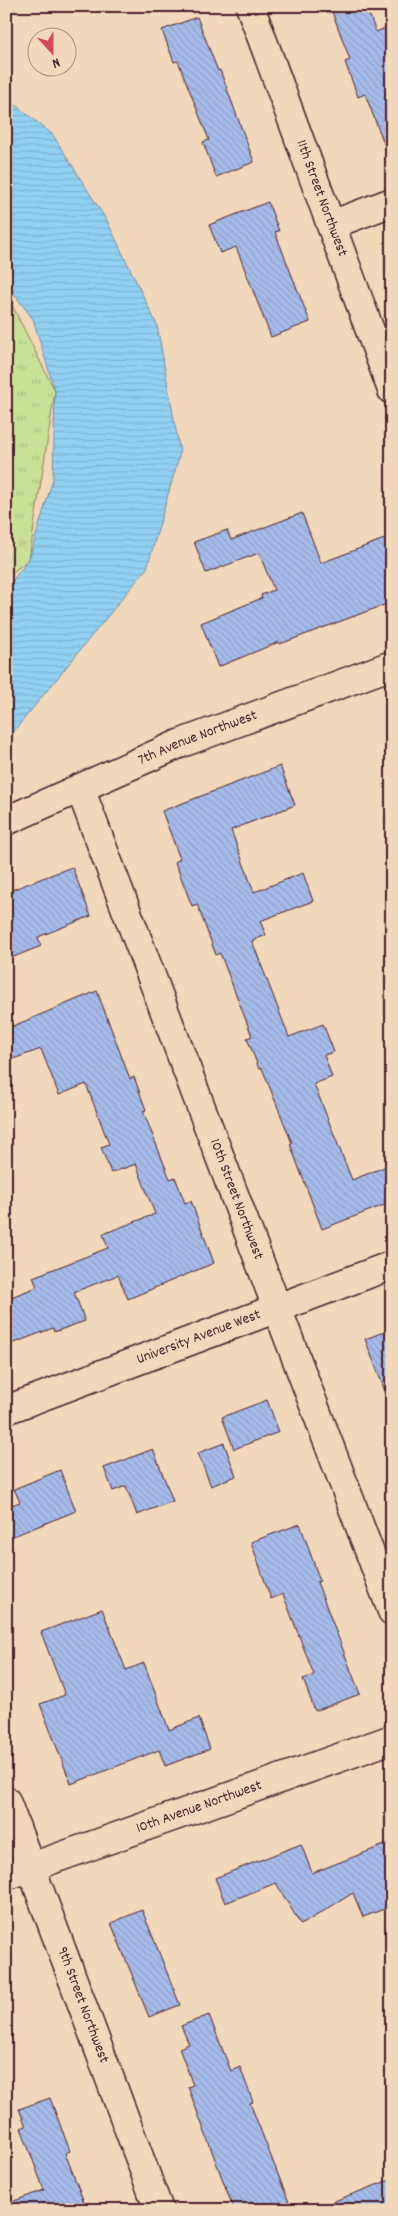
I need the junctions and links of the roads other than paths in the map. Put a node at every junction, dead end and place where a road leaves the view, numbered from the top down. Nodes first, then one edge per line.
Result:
1 (250, 6) edge
2 (392, 202) edge
3 (331, 225) junction
4 (392, 390) edge
5 (392, 665) edge
6 (80, 788) junction
7 (6, 821) edge
8 (392, 1265) edge
9 (276, 1308) junction
10 (6, 1410) edge
11 (392, 1611) edge
12 (392, 1739) edge
13 (6, 1801) edge
14 (19, 1872) edge
15 (159, 2210) edge

1 - 3 street, 11th Street Northwest
2 - 3 street
3 - 4 street, 11th Street Northwest
5 - 6 street, 7th Avenue Northwest
6 - 7 street, 7th Avenue Northwest
6 - 9 street, 10th Street Northwest
8 - 9 street, University Avenue West
9 - 10 street, University Avenue West
9 - 11 street, 10th Street Northwest
12 - 14 street, 10th Avenue Northwest
13 - 14 street, 9th Street Northwest
14 - 15 street, 9th Street Northwest

